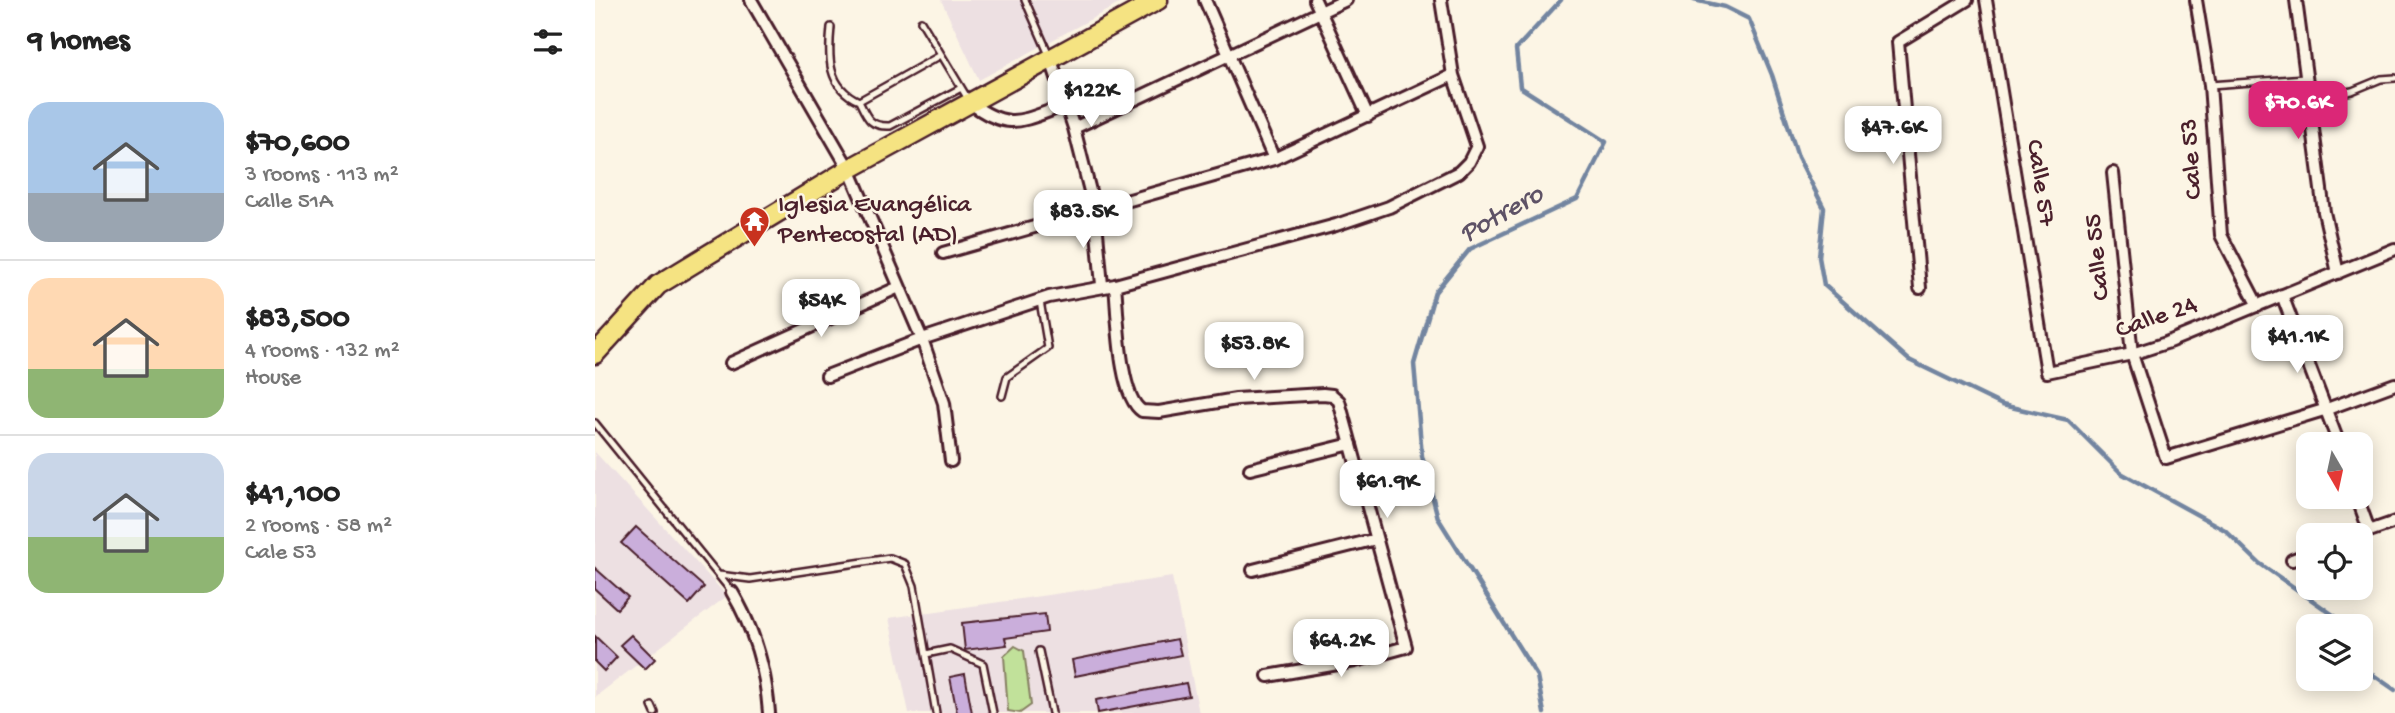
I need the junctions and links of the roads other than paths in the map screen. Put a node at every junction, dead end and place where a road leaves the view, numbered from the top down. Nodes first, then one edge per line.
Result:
1 (751, 0) edge
2 (1025, 0) edge
3 (1158, 0) edge
4 (1205, 0) edge
5 (1315, 0) edge
6 (1346, 0) edge
7 (1441, 0) edge
8 (1967, 0) edge
9 (1986, 0) edge
10 (2196, 0) edge
11 (2296, 0) edge
12 (1322, 13) junction
13 (921, 21) dead end
14 (831, 27) dead end
15 (941, 55) junction
16 (1229, 55) junction
17 (1050, 57) junction
18 (1453, 75) junction
19 (2305, 78) junction
20 (2395, 78) edge
21 (2210, 85) junction
22 (965, 95) junction
23 (2308, 99) junction
24 (859, 100) junction
25 (1066, 105) junction
26 (1368, 116) junction
27 (1074, 128) junction
28 (1274, 159) junction
29 (849, 169) junction
30 (2113, 173) dead end
31 (1095, 211) junction
32 (2395, 249) edge
33 (943, 253) dead end
34 (2338, 273) junction
35 (1102, 285) junction
36 (1115, 285) junction
37 (899, 287) junction
38 (1920, 288) dead end
39 (2282, 295) junction
40 (1040, 300) junction
41 (2258, 306) junction
42 (922, 339) junction
43 (595, 354) edge
44 (2132, 354) junction
45 (731, 363) dead end
46 (2047, 372) joint
47 (827, 376) dead end
48 (2395, 384) edge
49 (1002, 396) dead end
50 (2327, 409) junction
51 (595, 423) edge
52 (2335, 432) edge
53 (1351, 444) junction
54 (951, 461) dead end
55 (1250, 469) dead end
56 (2395, 522) edge
57 (2373, 529) edge
58 (1376, 539) junction
59 (2296, 558) edge
60 (2292, 560) dead end
61 (1253, 570) dead end
62 (719, 575) junction
63 (732, 592) joint
64 (1039, 651) dead end
65 (926, 654) junction
66 (1268, 676) dead end
67 (652, 706) dead end
68 (655, 713) edge
69 (769, 713) edge
70 (936, 713) edge
71 (993, 713) edge
72 (1052, 713) edge

1 - 29 street
2 - 17 lane
3 - 17 main road
4 - 16 street
5 - 12 street
6 - 12 street
7 - 18 street
8 - 38 street
9 - 46 street, Calle 57
10 - 21 street, Cale 53
11 - 19 street
12 - 16 street
12 - 26 street
13 - 15 lane
14 - 24 lane
15 - 22 lane
15 - 24 lane
16 - 27 street
16 - 28 street
17 - 22 main road
17 - 25 street
18 - 26 street
18 - 36 street
19 - 21 lane
19 - 23 street
20 - 23 lane
21 - 41 street, Cale 53
22 - 24 lane
22 - 25 street
22 - 29 main road
23 - 34 street
25 - 27 street
26 - 28 street
27 - 31 street
28 - 31 street
29 - 37 street
29 - 43 main road
30 - 44 street, Calle 55
31 - 33 street
31 - 35 street
32 - 34 street, Calle 24
34 - 39 street, Calle 24
35 - 36 street
35 - 40 street
36 - 53 street
37 - 42 street
37 - 45 street
39 - 41 street, Calle 24
39 - 50 street
40 - 42 street
40 - 49 lane
41 - 44 street, Calle 24
42 - 47 street
42 - 54 street
44 - 46 street, Calle 24
44 - 50 street, Calle 55
48 - 50 street
50 - 52 street
51 - 62 lane
53 - 55 street
53 - 58 street
56 - 57 street
58 - 61 street
58 - 66 street
59 - 60 street
62 - 63 lane
62 - 65 lane
63 - 69 street
64 - 72 lane
65 - 70 lane
65 - 71 lane
67 - 68 lane

